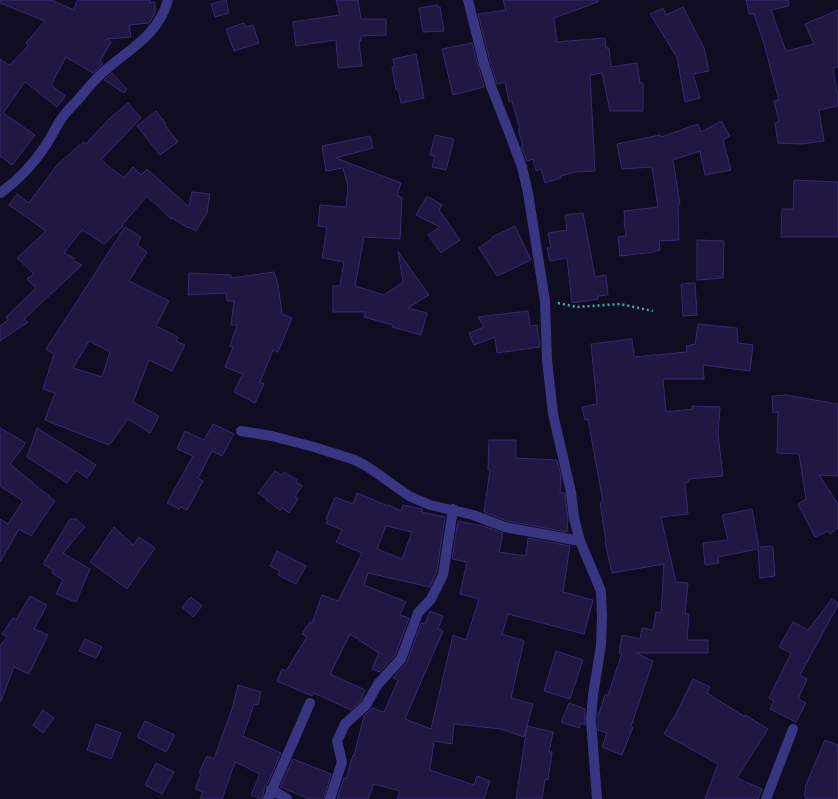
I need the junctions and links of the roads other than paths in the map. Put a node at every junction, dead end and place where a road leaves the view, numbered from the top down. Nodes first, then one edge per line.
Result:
1 (168, 0) edge
2 (468, 0) edge
3 (0, 192) edge
4 (241, 430) dead end
5 (453, 509) junction
6 (580, 541) junction
7 (310, 703) dead end
8 (793, 729) dead end
9 (269, 794) edge
10 (287, 799) edge
11 (330, 799) edge
12 (597, 799) edge
13 (766, 799) edge

1 - 3 street
2 - 6 street
4 - 5 street
5 - 6 street
5 - 11 street
6 - 12 street
7 - 9 street
8 - 13 street
9 - 10 street

